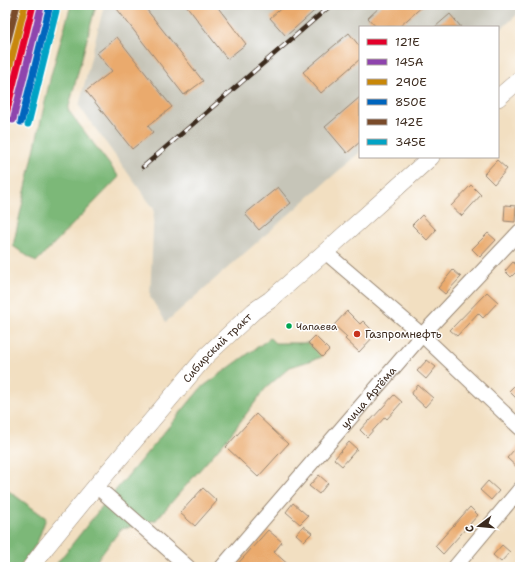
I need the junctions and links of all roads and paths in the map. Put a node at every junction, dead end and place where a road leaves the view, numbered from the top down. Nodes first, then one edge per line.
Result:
1 (520, 81) edge
2 (499, 97) edge
3 (430, 158) edge
4 (520, 232) edge
5 (325, 252) junction
6 (422, 335) junction
7 (520, 428) edge
8 (96, 486) junction
9 (520, 489) edge
10 (31, 567) edge
11 (188, 567) edge
12 (222, 567) edge
13 (455, 567) edge

1 - 2 main road
3 - 5 main road, Сибирский тракт
4 - 6 street, улица Артёма
5 - 6 street
5 - 8 main road, Сибирский тракт
6 - 7 street
6 - 12 street, улица Артёма
8 - 10 main road, Сибирский тракт
8 - 11 street
9 - 13 street

